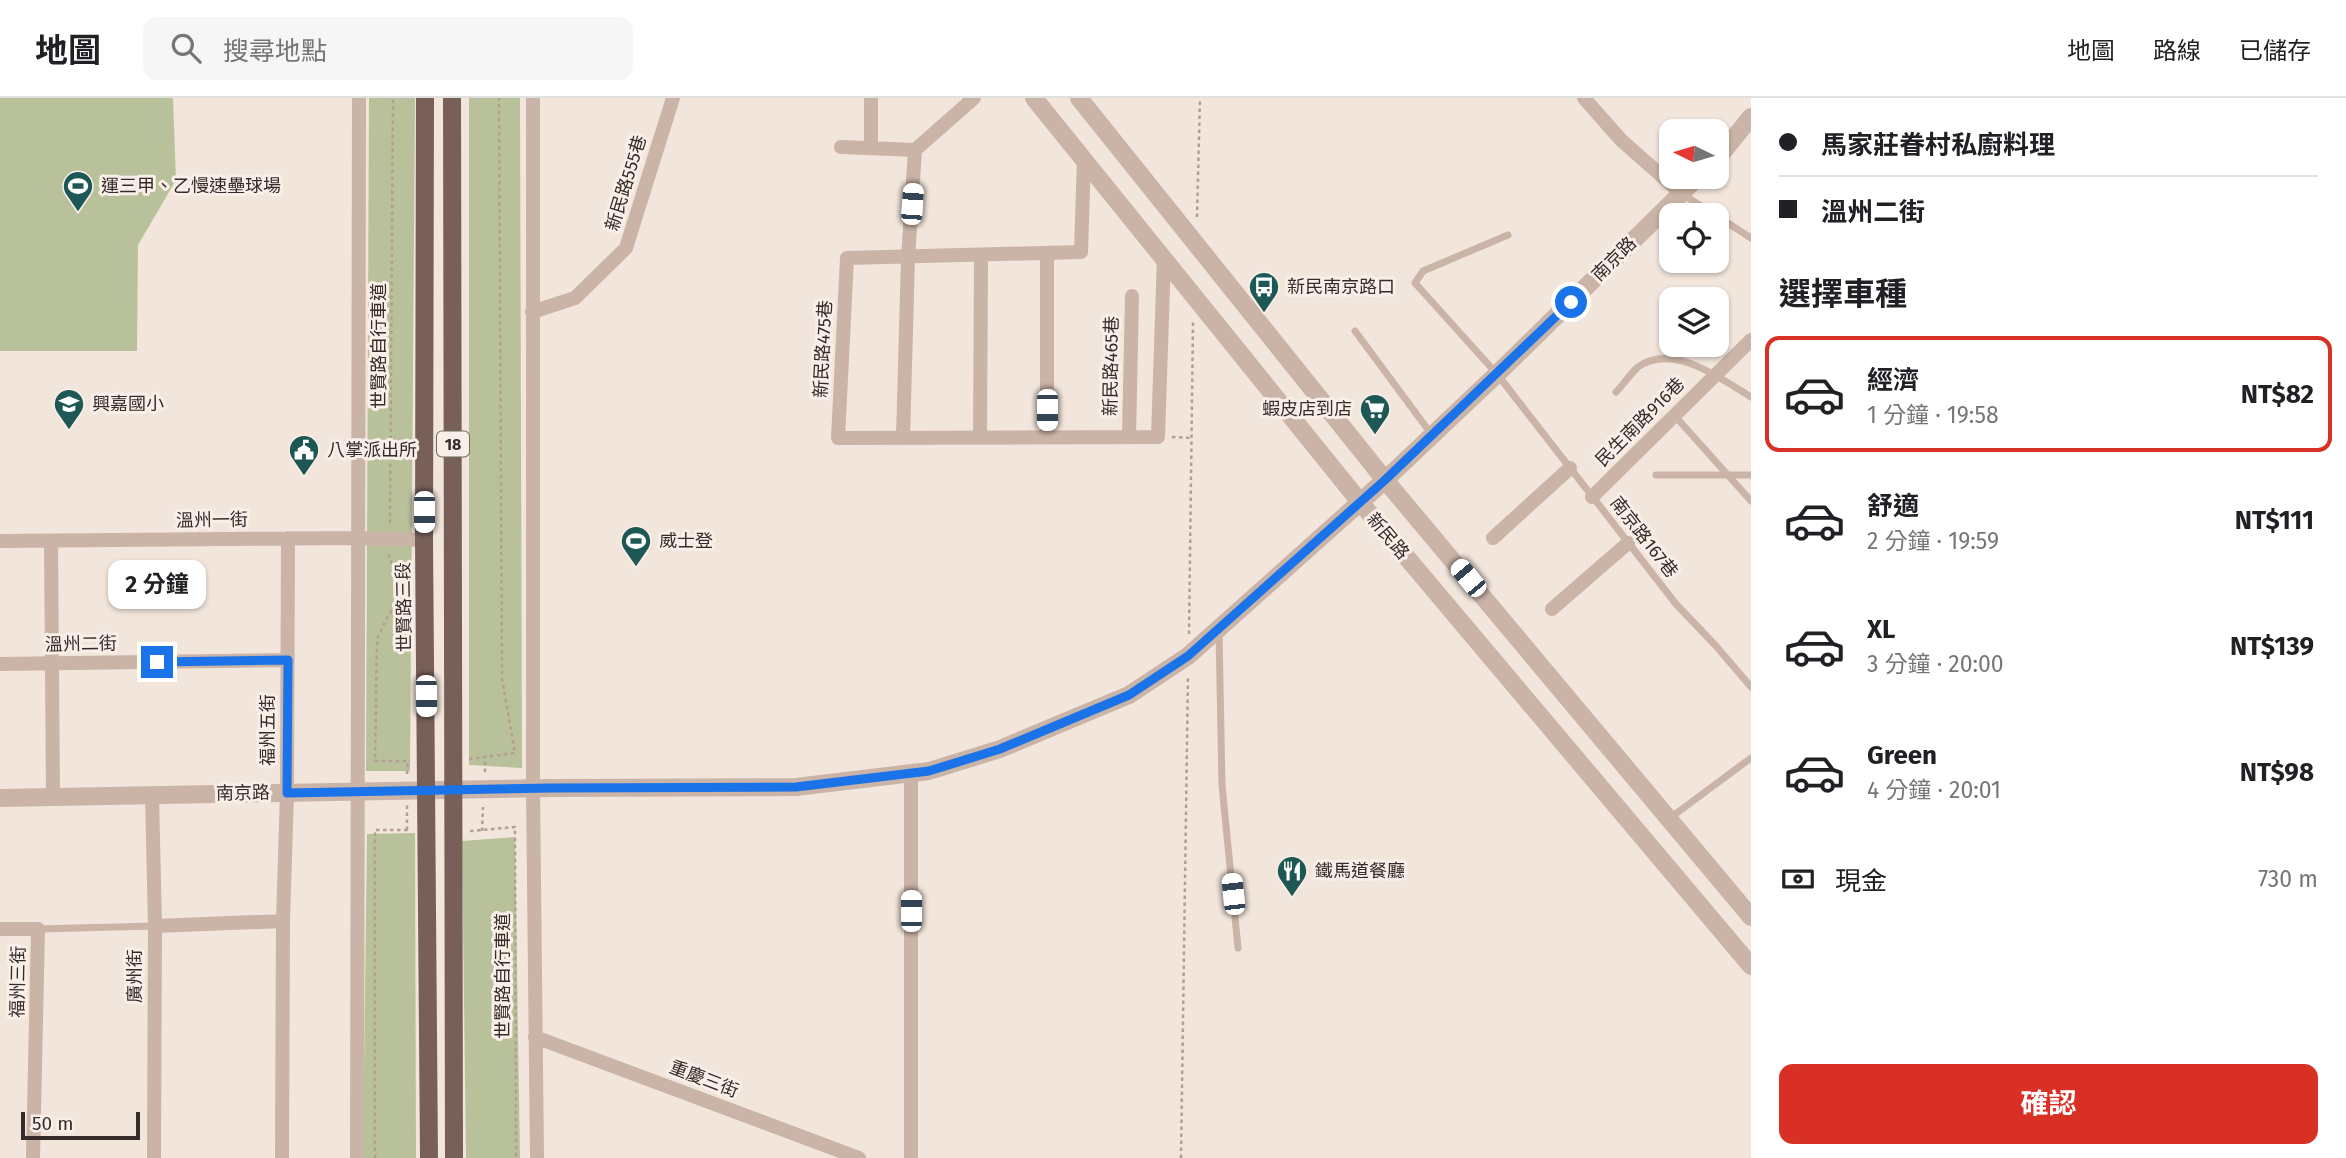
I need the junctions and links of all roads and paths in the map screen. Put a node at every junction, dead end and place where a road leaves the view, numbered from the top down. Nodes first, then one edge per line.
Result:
1 (359, 98) edge
2 (393, 98) edge
3 (425, 98) edge
4 (453, 98) edge
5 (499, 98) edge
6 (533, 98) edge
7 (673, 98) edge
8 (872, 98) edge
9 (974, 98) edge
10 (1034, 98) edge
11 (1079, 98) edge
12 (1200, 98) edge
13 (1584, 98) edge
14 (1751, 117) edge
15 (1729, 144) edge
16 (841, 147) dead end
17 (871, 148) junction
18 (915, 150) junction
19 (1084, 158) junction
20 (1685, 189) edge
21 (1681, 193) junction
22 (1696, 203) edge
23 (1729, 224) edge
24 (1508, 235) dead end
25 (1751, 238) edge
26 (1196, 243) junction
27 (1047, 253) junction
28 (981, 255) junction
29 (1164, 257) junction
30 (908, 258) junction
31 (1194, 295) junction
32 (1132, 296) dead end
33 (532, 312) junction
34 (1354, 331) dead end
35 (1751, 340) edge
36 (1497, 374) junction
37 (1715, 376) junction
38 (1616, 393) dead end
39 (1751, 397) edge
40 (1675, 415) junction
41 (1432, 436) junction
42 (980, 437) junction
43 (1047, 437) junction
44 (1129, 437) junction
45 (1158, 437) junction
46 (903, 438) junction
47 (1192, 438) junction
48 (1570, 468) junction
49 (1727, 474) junction
50 (1656, 475) dead end
51 (1751, 475) edge
52 (1385, 480) junction
53 (1592, 497) junction
54 (1751, 501) edge
55 (1360, 502) junction
56 (288, 538) junction
57 (358, 538) junction
58 (1493, 538) dead end
59 (390, 539) junction
60 (424, 540) junction
61 (0, 541) edge
62 (51, 541) junction
63 (1628, 543) junction
64 (1552, 609) dead end
65 (1219, 627) junction
66 (1188, 656) junction
67 (288, 660) junction
68 (52, 663) junction
69 (0, 664) edge
70 (1751, 687) edge
71 (485, 758) dead end
72 (1751, 758) edge
73 (408, 761) dead end
74 (911, 774) junction
75 (533, 789) junction
76 (428, 790) junction
77 (454, 790) junction
78 (359, 792) junction
79 (287, 793) junction
80 (152, 795) junction
81 (53, 797) junction
82 (0, 798) edge
83 (1669, 818) junction
84 (407, 830) dead end
85 (482, 831) dead end
86 (1751, 917) edge
87 (282, 921) junction
88 (155, 926) junction
89 (0, 929) edge
90 (38, 929) junction
91 (1238, 948) dead end
92 (1751, 967) edge
93 (535, 1037) junction
94 (33, 1158) edge
95 (154, 1158) edge
96 (282, 1158) edge
97 (357, 1158) edge
98 (375, 1158) edge
99 (429, 1158) edge
100 (454, 1158) edge
101 (516, 1158) edge
102 (537, 1158) edge
103 (859, 1158) edge
104 (911, 1158) edge
105 (1181, 1158) edge

1 - 57 street
2 - 59 path, 世賢路自行車道
3 - 60 main road, 世賢路三段 / 18
4 - 77 main road, 18
5 - 71 path
6 - 33 street
7 - 33 street, 新民路555巷
8 - 17 street
9 - 18 street
10 - 19 street, 新民路
11 - 26 street, 新民路
12 - 26 path
13 - 21 street
14 - 15 street
16 - 17 street
17 - 18 street
18 - 30 street
19 - 27 street, 新民路475巷
19 - 29 street, 新民路
20 - 21 street, 南京路
21 - 22 lane
21 - 36 street, 南京路
23 - 25 lane
24 - 36 lane, 南京路167巷
26 - 52 street, 新民路
27 - 28 street, 新民路475巷
27 - 43 street
28 - 30 street, 新民路475巷
28 - 42 street
29 - 31 street, 新民路
29 - 45 street
30 - 46 street
30 - 46 street, 新民路475巷
31 - 47 path
31 - 55 street, 新民路
32 - 44 street, 新民路465巷
33 - 75 street
34 - 41 lane
35 - 37 street, 民生南路916巷
36 - 41 street, 南京路
36 - 48 lane, 南京路167巷
37 - 38 lane, 民生南路916巷
37 - 39 lane, 民生南路916巷
37 - 40 street, 民生南路916巷
40 - 49 lane
40 - 53 street, 民生南路916巷
41 - 52 street, 南京路
42 - 43 street, 新民路475巷
42 - 46 street, 新民路475巷
43 - 44 street, 新民路475巷
44 - 45 street, 新民路475巷
45 - 47 path
47 - 66 path
48 - 53 lane, 南京路167巷
48 - 58 street
49 - 50 lane
49 - 51 lane
49 - 54 lane
52 - 55 street, 南京路
52 - 83 street, 新民路
53 - 63 lane, 南京路167巷
55 - 65 street, 南京路
55 - 92 street, 新民路
56 - 57 street, 溫州一街
56 - 62 street, 溫州一街
56 - 67 street, 福州五街
57 - 59 street, 溫州一街
57 - 78 street
59 - 60 street, 溫州一街
59 - 73 path, 世賢路自行車道
60 - 76 main road, 世賢路三段 / 18
61 - 62 street, 溫州一街
62 - 68 street
63 - 64 street
63 - 70 lane, 南京路167巷
65 - 66 street, 南京路
65 - 91 lane
66 - 74 street, 南京路
66 - 105 path
67 - 68 street, 溫州二街
67 - 79 street, 福州五街
68 - 69 street, 溫州二街
68 - 81 street
72 - 83 lane
74 - 75 street, 南京路
74 - 104 street
75 - 77 street, 南京路
75 - 93 street
76 - 77 street, 南京路
76 - 78 street, 南京路
76 - 99 main road, 世賢路三段 / 18
77 - 100 main road, 18
78 - 79 street, 南京路
78 - 97 street
79 - 80 street, 南京路
79 - 87 street, 福州五街
80 - 81 street, 南京路
80 - 88 street, 廣州街
81 - 82 street, 南京路
83 - 86 street, 新民路
84 - 98 path
85 - 101 path, 世賢路自行車道
87 - 88 street
87 - 96 street, 福州五街
88 - 90 lane
88 - 95 street, 廣州街
89 - 90 street, 福州三街
90 - 94 street, 福州三街
93 - 102 street
93 - 103 street, 重慶三街

